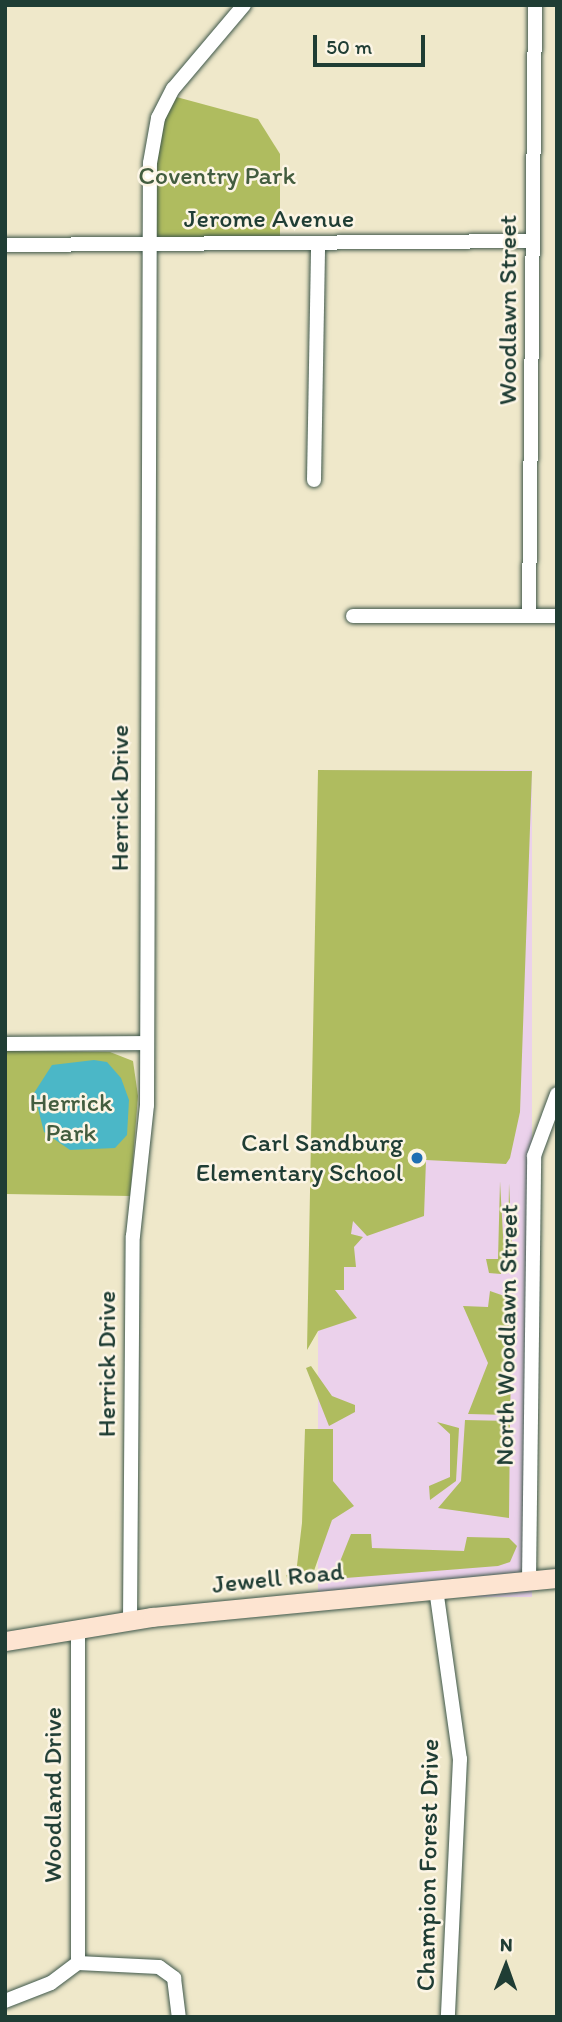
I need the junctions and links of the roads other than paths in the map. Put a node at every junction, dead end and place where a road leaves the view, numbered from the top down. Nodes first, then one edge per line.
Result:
1 (244, 5) edge
2 (535, 5) edge
3 (533, 241) junction
4 (317, 243) junction
5 (149, 244) junction
6 (5, 245) edge
7 (314, 480) dead end
8 (353, 616) dead end
9 (528, 616) junction
10 (557, 616) edge
11 (147, 1043) junction
12 (5, 1044) edge
13 (557, 1094) edge
14 (557, 1578) edge
15 (529, 1581) junction
16 (436, 1589) junction
17 (130, 1620) junction
18 (78, 1628) junction
19 (5, 1641) edge
20 (78, 1962) junction
21 (5, 2001) edge
22 (179, 2017) edge
23 (448, 2017) edge

1 - 5 street, Herrick Drive
2 - 3 street, Woodlawn Street
3 - 4 street, Jerome Avenue
3 - 9 street, Woodlawn Street
4 - 5 street, Jerome Avenue
4 - 7 street
5 - 6 street, Jerome Avenue
5 - 11 street, Herrick Drive
8 - 9 street
9 - 10 street
11 - 12 street
11 - 17 street, Herrick Drive
13 - 15 street, North Woodlawn Street
14 - 15 street, Jewell Road
15 - 16 street, Jewell Road
16 - 17 street, Jewell Road
16 - 23 street, Champion Forest Drive
17 - 18 street, Jewell Road
18 - 19 street, Jewell Road
18 - 20 street, Woodland Drive
20 - 21 street
20 - 22 street

